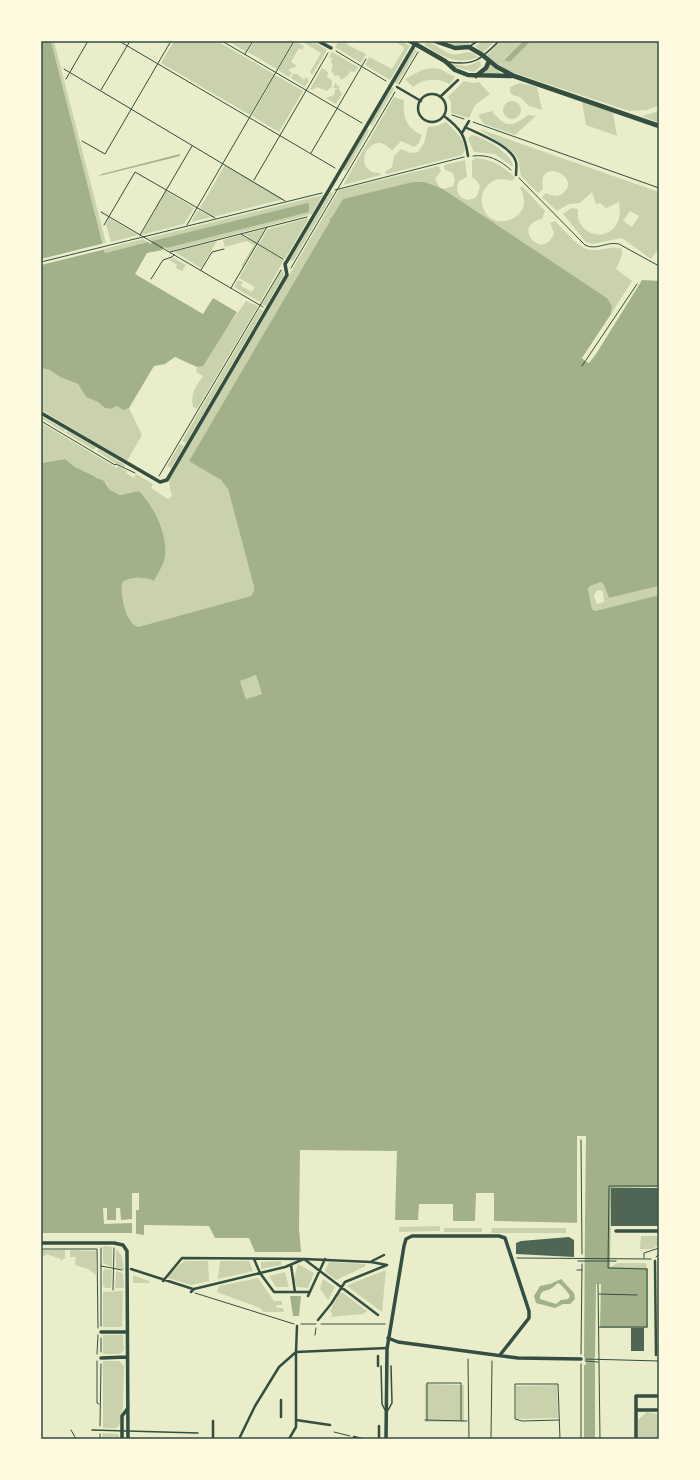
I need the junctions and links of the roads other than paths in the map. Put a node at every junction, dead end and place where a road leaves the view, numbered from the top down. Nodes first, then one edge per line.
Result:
1 (318, 41) edge
2 (435, 41) edge
3 (478, 41) edge
4 (499, 41) edge
5 (413, 42) edge
6 (469, 47) junction
7 (331, 48) road end
8 (484, 56) junction
9 (445, 61) junction
10 (489, 61) junction
11 (514, 76) junction
12 (475, 77) junction
13 (458, 80) dead end
14 (397, 87) road end
15 (440, 97) junction
16 (420, 101) junction
17 (444, 115) junction
18 (469, 121) road end
19 (659, 126) edge
20 (465, 127) junction
21 (462, 133) junction
22 (468, 156) road end
23 (516, 175) road end
24 (41, 413) edge
25 (616, 1230) dead end
26 (659, 1231) edge
27 (41, 1243) edge
28 (384, 1255) dead end
29 (254, 1259) junction
30 (304, 1259) junction
31 (325, 1259) junction
32 (655, 1260) dead end
33 (371, 1262) junction
34 (290, 1265) junction
35 (129, 1270) junction
36 (320, 1271) junction
37 (260, 1273) junction
38 (163, 1281) junction
39 (340, 1287) junction
40 (194, 1289) junction
41 (191, 1292) road end
42 (284, 1292) junction
43 (295, 1292) junction
44 (310, 1292) junction
45 (285, 1296) dead end
46 (308, 1296) dead end
47 (378, 1315) dead end
48 (318, 1320) dead end
49 (298, 1326) dead end
50 (101, 1332) road end
51 (127, 1332) junction
52 (388, 1338) junction
53 (387, 1348) junction
54 (296, 1352) junction
55 (500, 1355) junction
56 (656, 1355) dead end
57 (378, 1356) dead end
58 (127, 1357) junction
59 (101, 1358) road end
60 (582, 1360) road end
61 (380, 1366) joint
62 (391, 1366) dead end
63 (659, 1396) edge
64 (281, 1400) dead end
65 (128, 1408) junction
66 (636, 1410) junction
67 (659, 1410) edge
68 (386, 1414) junction
69 (281, 1417) dead end
70 (213, 1421) dead end
71 (296, 1421) junction
72 (330, 1425) dead end
73 (379, 1426) dead end
74 (92, 1430) dead end
75 (122, 1430) junction
76 (128, 1431) junction
77 (198, 1433) dead end
78 (354, 1437) road end
79 (122, 1439) edge
80 (128, 1439) edge
81 (213, 1439) edge
82 (239, 1439) edge
83 (289, 1439) edge
84 (362, 1439) edge
85 (379, 1439) edge
86 (386, 1439) edge
87 (636, 1439) edge

1 - 7 street
2 - 6 street
3 - 6 lane
4 - 8 lane
5 - 9 street
5 - 24 street
6 - 8 street
8 - 9 lane
8 - 10 street
9 - 12 street
10 - 11 street
10 - 12 street
11 - 12 street
11 - 19 street
13 - 15 street
14 - 16 street
15 - 16 street
15 - 17 street
16 - 17 street
17 - 21 street
18 - 20 street
20 - 21 street
20 - 23 street
21 - 22 street
25 - 26 street
27 - 35 street
28 - 33 street
29 - 30 street
29 - 37 street
29 - 38 street
30 - 31 street
30 - 34 street
30 - 36 street
31 - 33 street
31 - 36 street
32 - 56 street
33 - 39 street
34 - 37 street
34 - 43 street
35 - 38 street
35 - 51 street
36 - 39 street
36 - 44 street
37 - 40 street
37 - 42 street
38 - 40 street
39 - 47 street
39 - 48 street
40 - 41 street
42 - 43 street
42 - 45 street
43 - 44 street
44 - 46 street
49 - 54 street
50 - 51 street
51 - 58 street
52 - 53 street
52 - 55 street
52 - 55 street
53 - 54 street
53 - 68 street
54 - 71 street
54 - 82 street
55 - 60 street
57 - 61 street
58 - 59 street
58 - 65 street
61 - 68 lane
62 - 68 lane
63 - 66 street
64 - 69 street
65 - 75 street
65 - 76 street
66 - 67 street
66 - 87 street
68 - 86 street
70 - 81 street
71 - 72 street
71 - 83 street
73 - 85 street
74 - 75 lane
75 - 76 lane
75 - 79 street
76 - 77 lane
76 - 80 street
78 - 84 street

